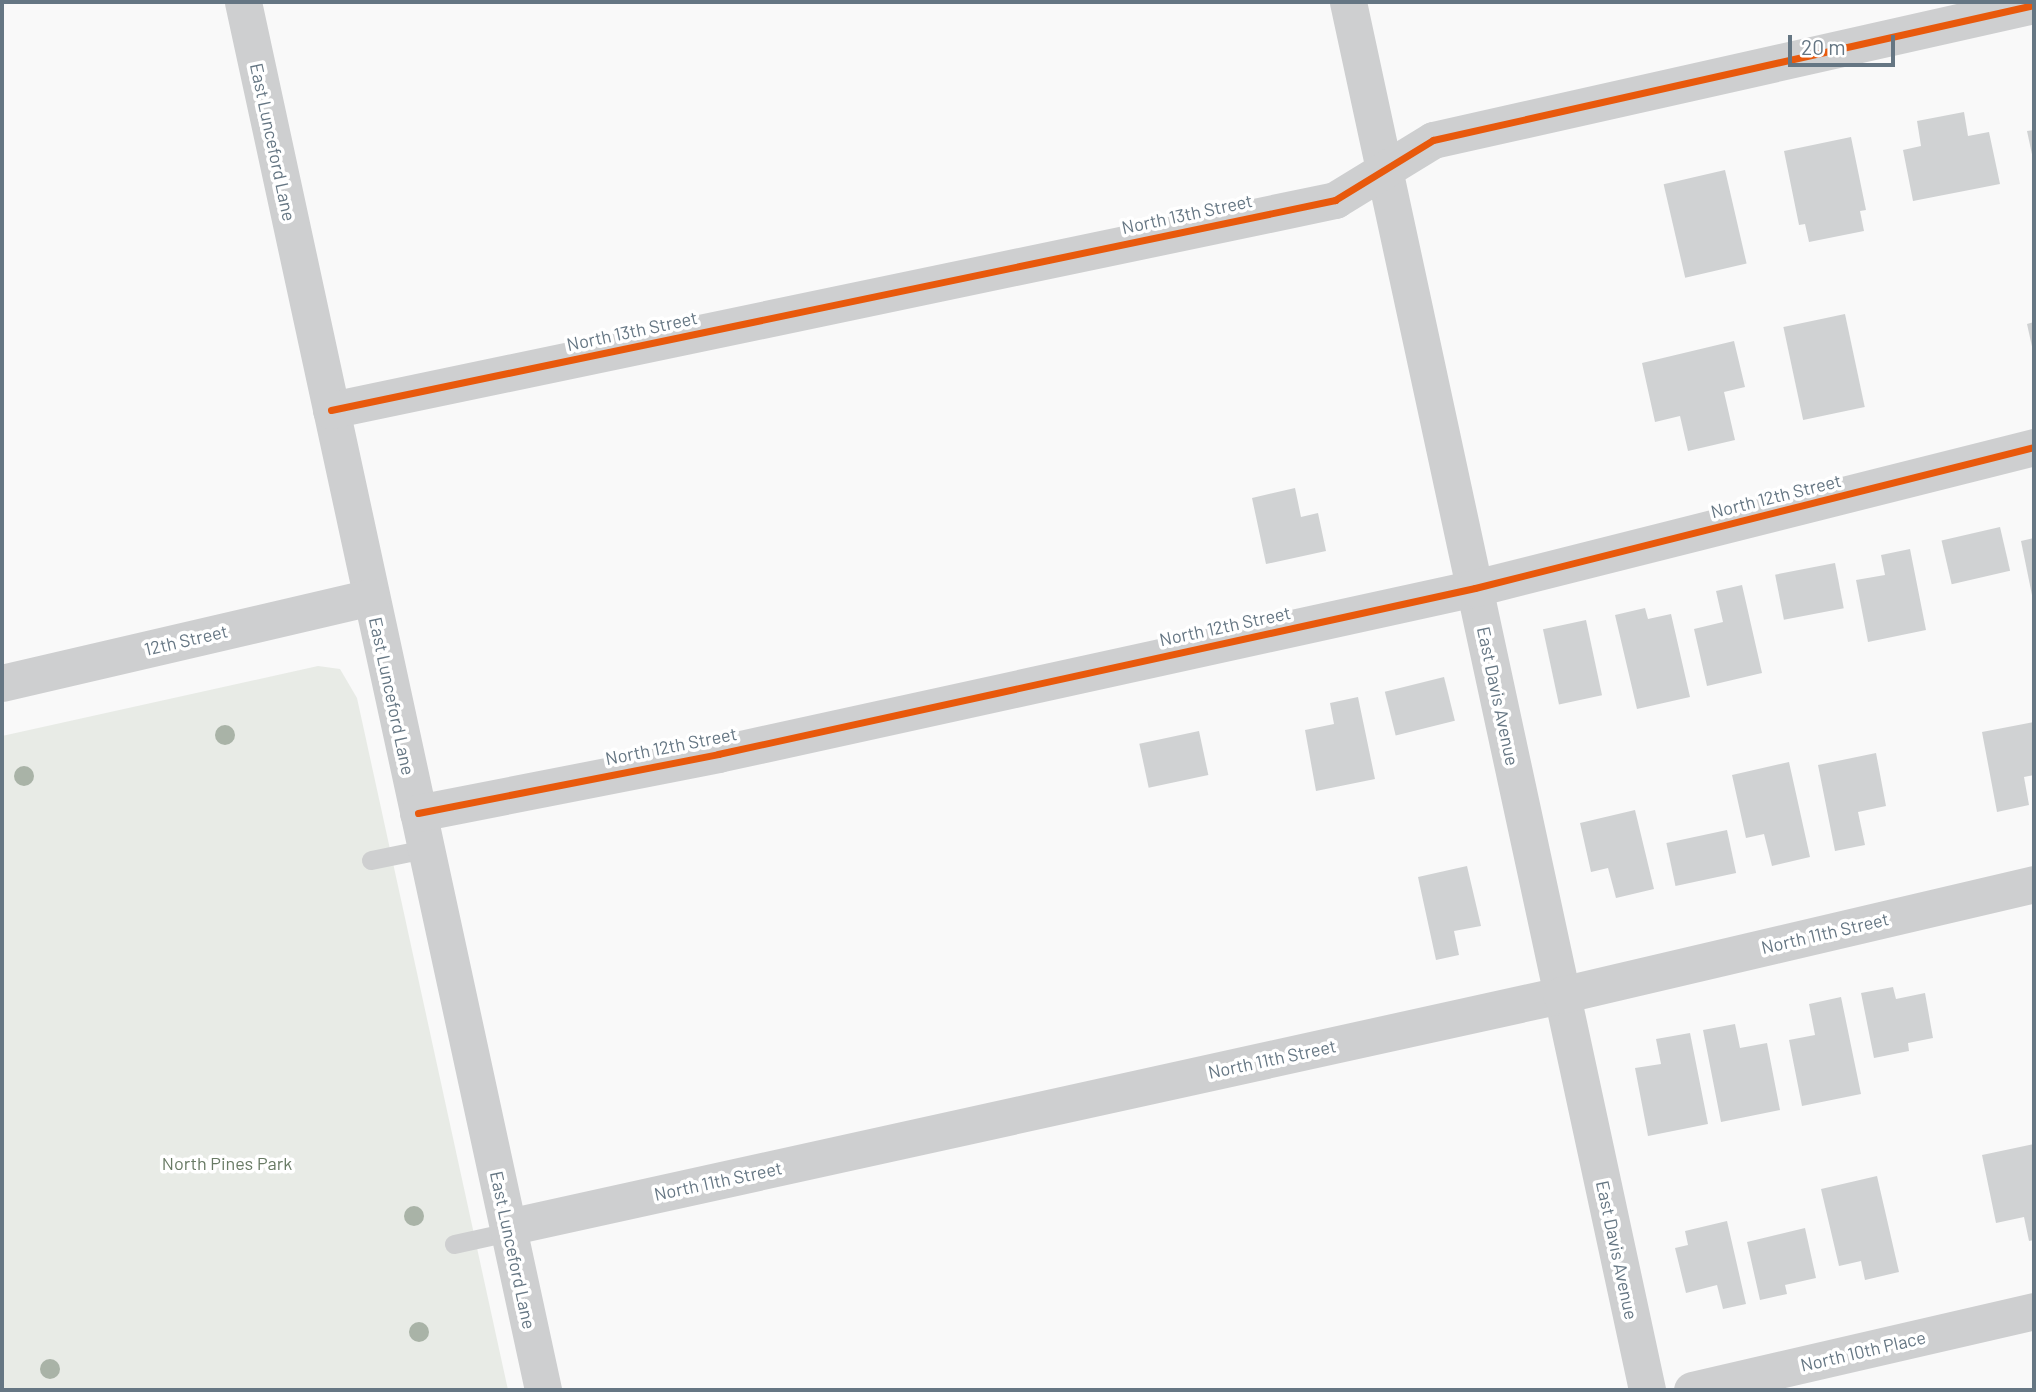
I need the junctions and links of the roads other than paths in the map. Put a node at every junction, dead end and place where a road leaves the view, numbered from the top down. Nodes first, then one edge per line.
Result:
1 (245, 2) edge
2 (1348, 2) edge
3 (2034, 5) edge
4 (1383, 171) junction
5 (331, 410) junction
6 (2034, 447) edge
7 (1475, 588) junction
8 (371, 597) junction
9 (2, 683) edge
10 (418, 813) junction
11 (425, 849) junction
12 (371, 860) dead end
13 (2034, 884) edge
14 (1562, 995) junction
15 (508, 1230) junction
16 (454, 1244) dead end
17 (2034, 1311) edge
18 (543, 1390) edge
19 (1647, 1390) edge
20 (1692, 1390) edge

1 - 5 street, East Lunceford Lane
2 - 4 street, East Davis Avenue
3 - 4 street, North 13th Street
4 - 5 street, North 13th Street
4 - 7 street, East Davis Avenue
5 - 8 street, East Lunceford Lane
6 - 7 street, North 12th Street
7 - 10 street, North 12th Street
7 - 14 street, East Davis Avenue
8 - 9 street, 12th Street
8 - 10 street, East Lunceford Lane
10 - 11 street, East Lunceford Lane
11 - 12 lane
11 - 15 street, East Lunceford Lane
13 - 14 street, North 11th Street
14 - 15 street, North 11th Street
14 - 19 street, East Davis Avenue
15 - 16 lane
15 - 18 street, East Lunceford Lane
17 - 20 street, North 10th Place

